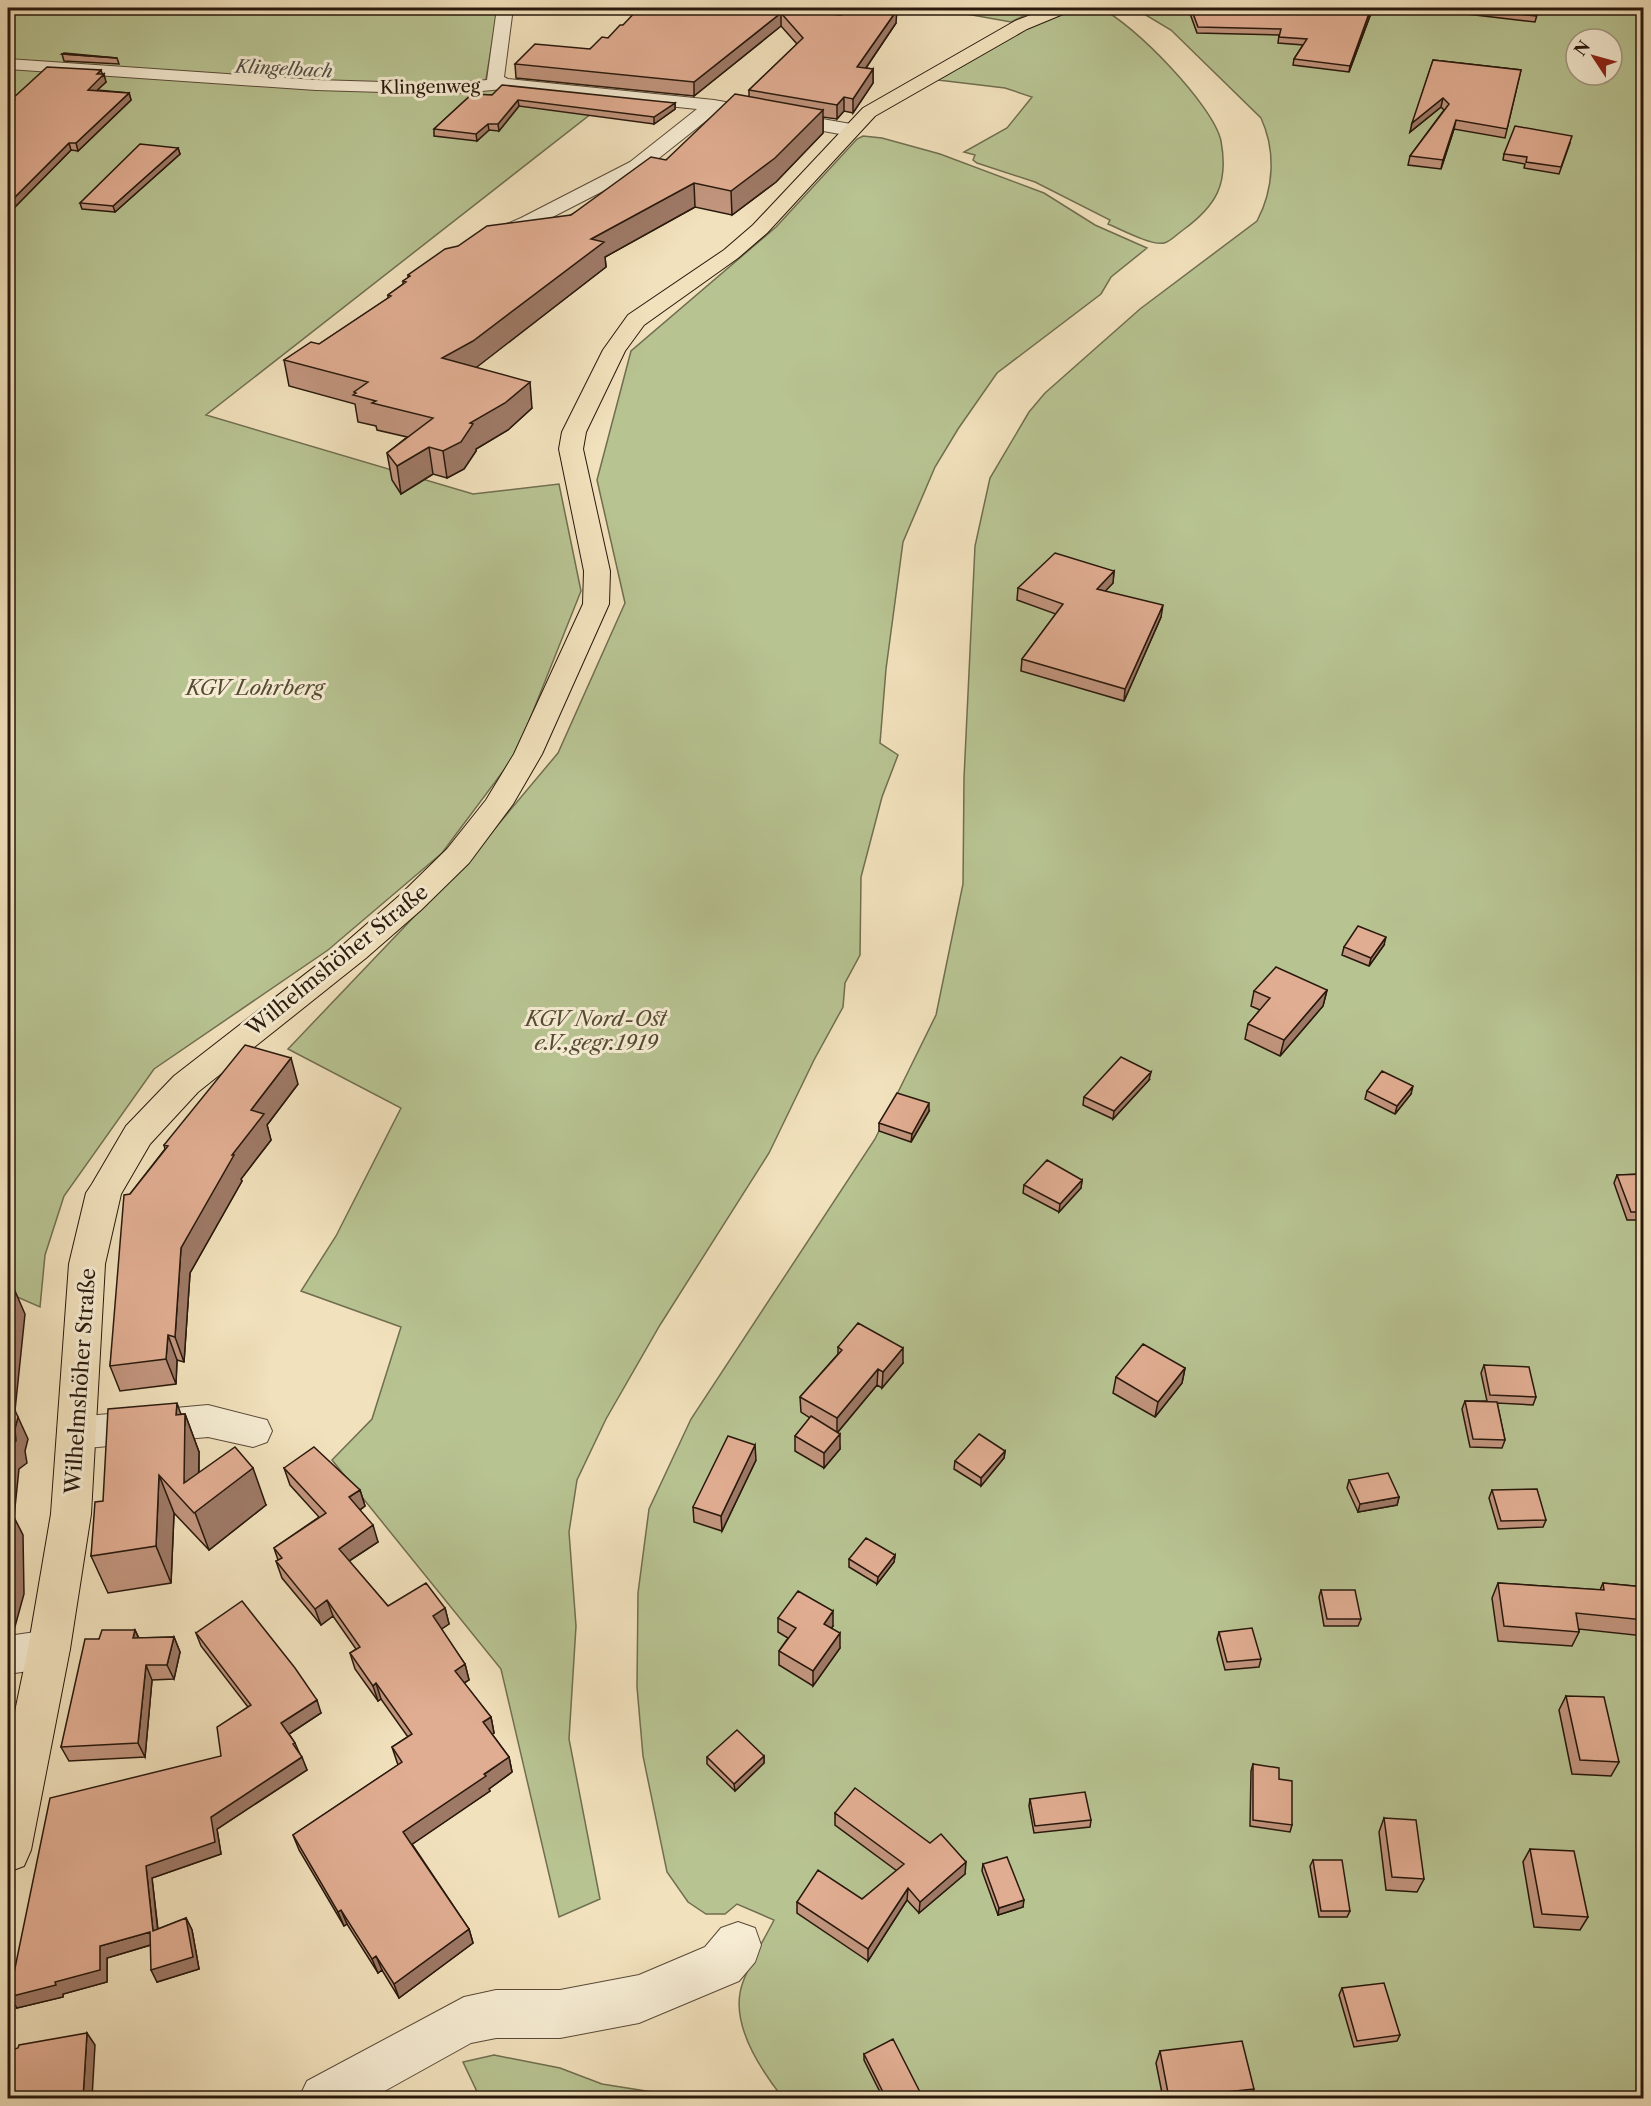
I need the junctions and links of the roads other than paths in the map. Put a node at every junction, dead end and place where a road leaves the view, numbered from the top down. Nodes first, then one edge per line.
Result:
1 (505, 8) edge
2 (1062, 8) edge
3 (8, 64) edge
4 (503, 84) junction
5 (714, 105) junction
6 (851, 130) junction
7 (477, 246) edge
8 (253, 1431) dead end
9 (76, 1433) junction
10 (49, 1649) junction
11 (8, 1655) edge
12 (8, 1850) edge
13 (738, 1945) dead end
14 (324, 2098) edge

1 - 4 street
2 - 6 main road, Wilhelmshöher Straße
3 - 4 street, Klingenweg
4 - 5 street, Klingenweg
5 - 6 street, Klingenweg
5 - 7 street
6 - 9 main road, Wilhelmshöher Straße
8 - 9 street
9 - 10 main road, Wilhelmshöher Straße
10 - 11 street
10 - 12 main road, Wilhelmshöher Straße
13 - 14 street

